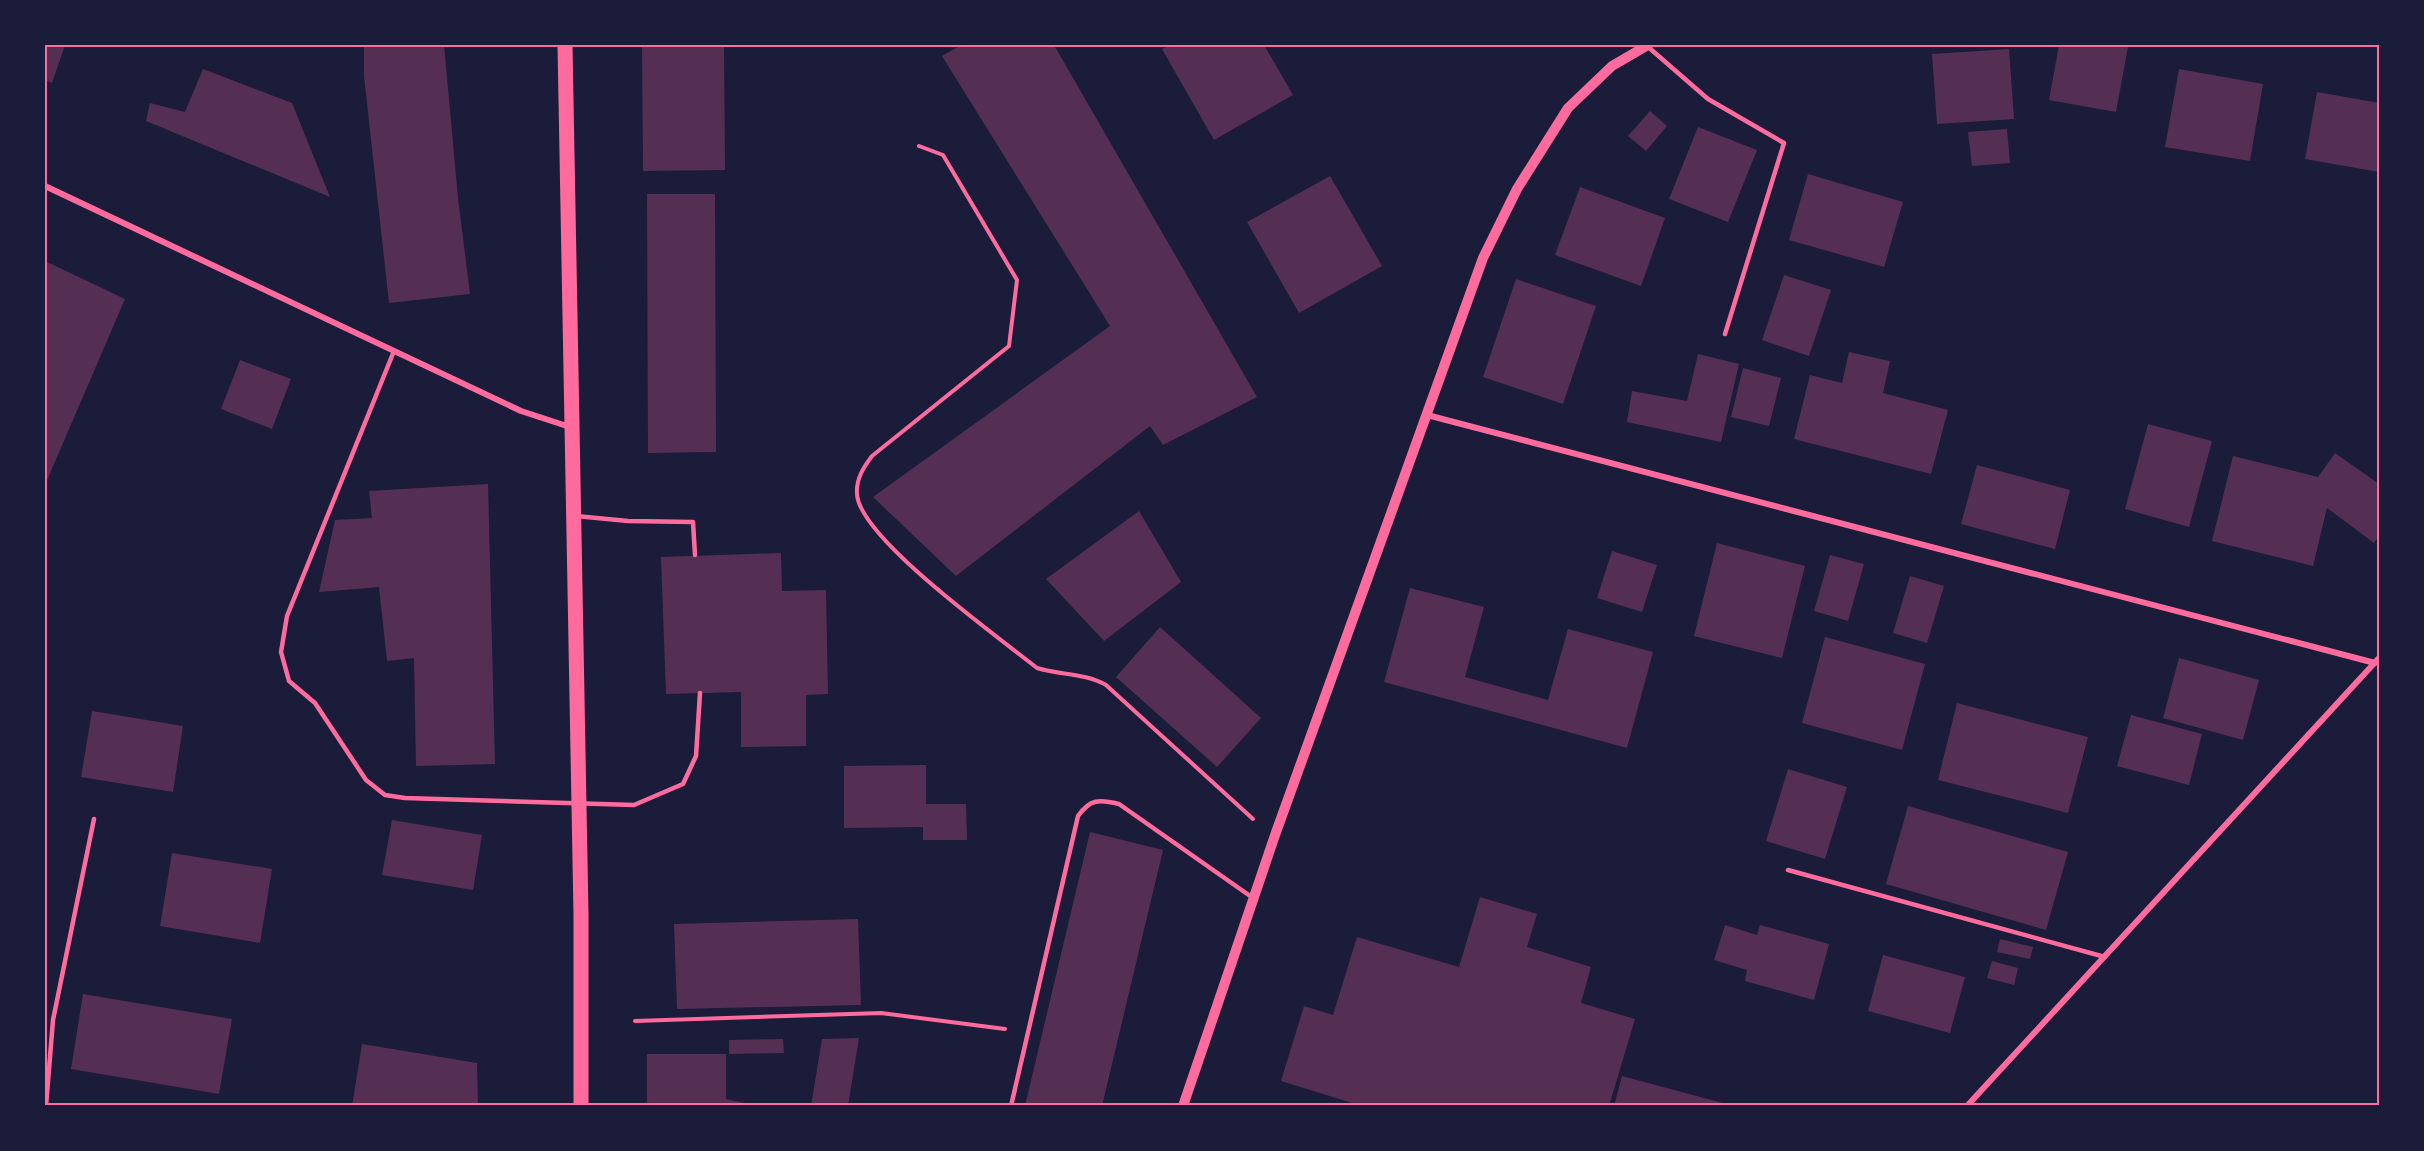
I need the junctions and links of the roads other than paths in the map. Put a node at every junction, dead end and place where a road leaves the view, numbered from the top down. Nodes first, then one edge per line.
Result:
1 (565, 45) edge
2 (1648, 45) edge
3 (45, 186) edge
4 (1725, 334) dead end
5 (395, 350) junction
6 (1426, 415) junction
7 (572, 427) junction
8 (574, 516) junction
9 (695, 555) dead end
10 (2377, 660) edge
11 (700, 693) dead end
12 (579, 804) junction
13 (94, 819) dead end
14 (1788, 870) dead end
15 (1253, 898) junction
16 (2105, 957) junction
17 (582, 1104) edge
18 (46, 1106) edge
19 (1011, 1106) edge
20 (1183, 1106) edge
21 (1967, 1106) edge

1 - 7 main road
2 - 4 lane
2 - 6 street
3 - 5 street
5 - 7 street
5 - 12 lane
6 - 10 street
6 - 15 street
7 - 8 main road
8 - 9 lane
8 - 12 main road
10 - 16 street
11 - 12 lane
12 - 17 main road
13 - 18 lane
14 - 16 lane
15 - 19 lane
15 - 20 street
16 - 21 street

